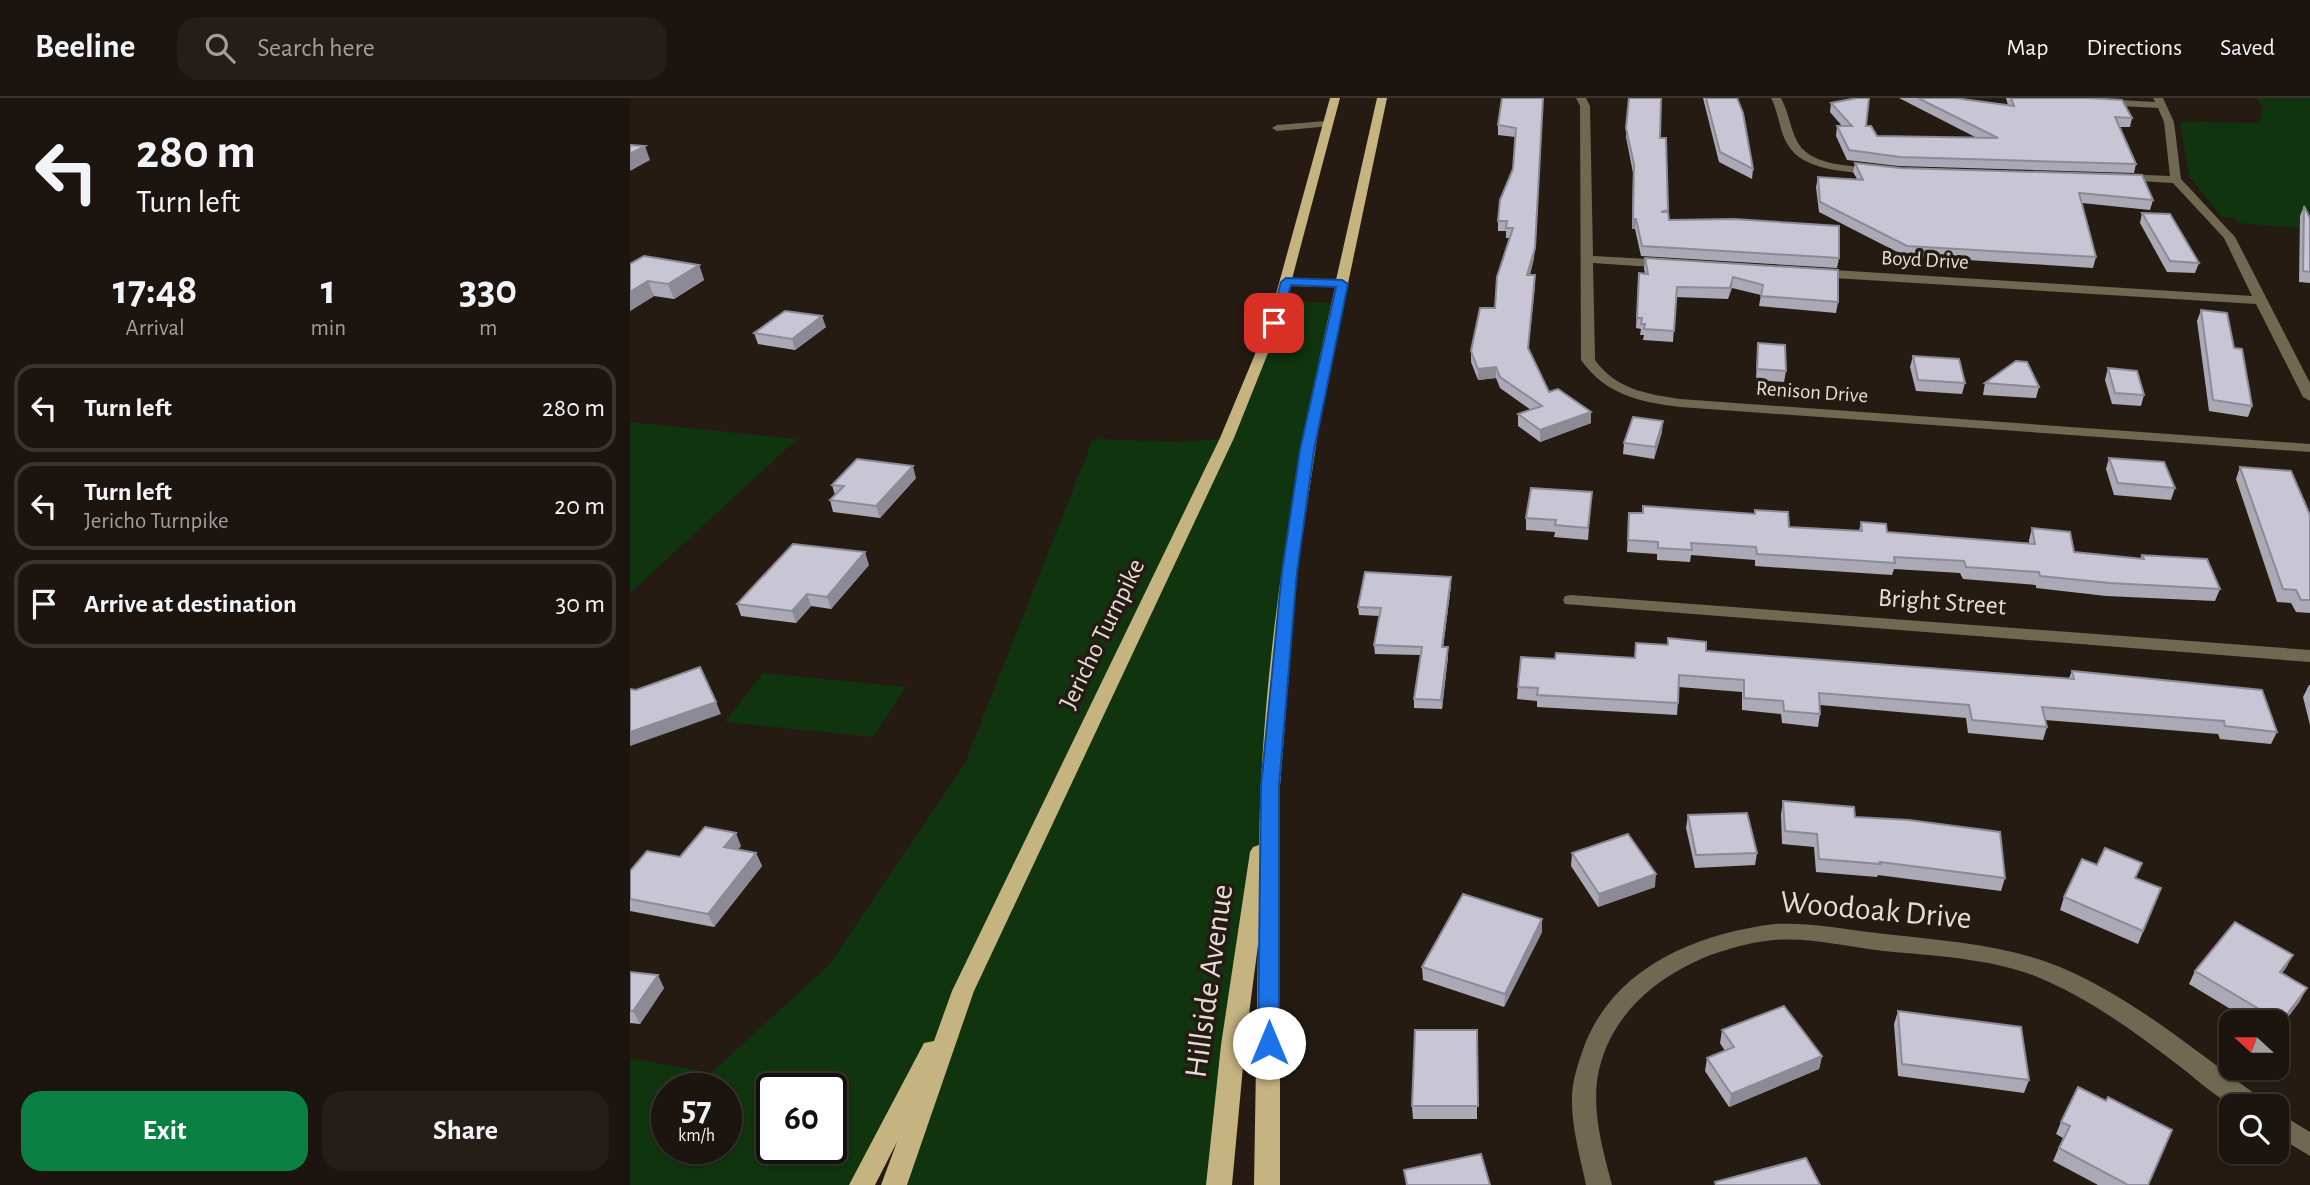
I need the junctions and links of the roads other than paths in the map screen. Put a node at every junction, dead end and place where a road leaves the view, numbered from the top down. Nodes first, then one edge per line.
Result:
1 (1335, 98) edge
2 (1382, 98) edge
3 (1581, 98) edge
4 (1776, 98) edge
5 (2088, 102) edge
6 (2160, 102) edge
7 (1326, 124) junction
8 (1278, 128) dead end
9 (1885, 171) edge
10 (2112, 177) edge
11 (2176, 180) junction
12 (1587, 259) junction
13 (1683, 265) edge
14 (1807, 272) edge
15 (1286, 282) junction
16 (1342, 284) junction
17 (2261, 300) junction
18 (2310, 397) edge
19 (2310, 448) edge
20 (1571, 600) dead end
21 (2310, 656) edge
22 (1270, 786) junction
23 (963, 991) junction
24 (2236, 1094) edge
25 (2289, 1131) edge
26 (2310, 1145) edge
27 (862, 1185) edge
28 (894, 1185) edge
29 (1219, 1185) edge
30 (1268, 1185) edge
31 (1598, 1185) edge

1 - 7 main road, Jericho Turnpike
2 - 16 main road
3 - 12 street, Renison Drive
4 - 9 street
5 - 6 street
6 - 11 street
7 - 8 street
7 - 15 main road, Jericho Turnpike
10 - 11 street
11 - 17 street
12 - 13 street
12 - 19 street, Renison Drive
14 - 17 street, Boyd Drive
15 - 16 main road
15 - 23 main road, Jericho Turnpike
16 - 22 main road
17 - 18 street
20 - 21 street, Bright Street
22 - 29 main road, Hillside Avenue
22 - 30 main road
23 - 27 main road
23 - 28 main road, Jericho Turnpike
24 - 31 street, Woodoak Drive
25 - 26 street

